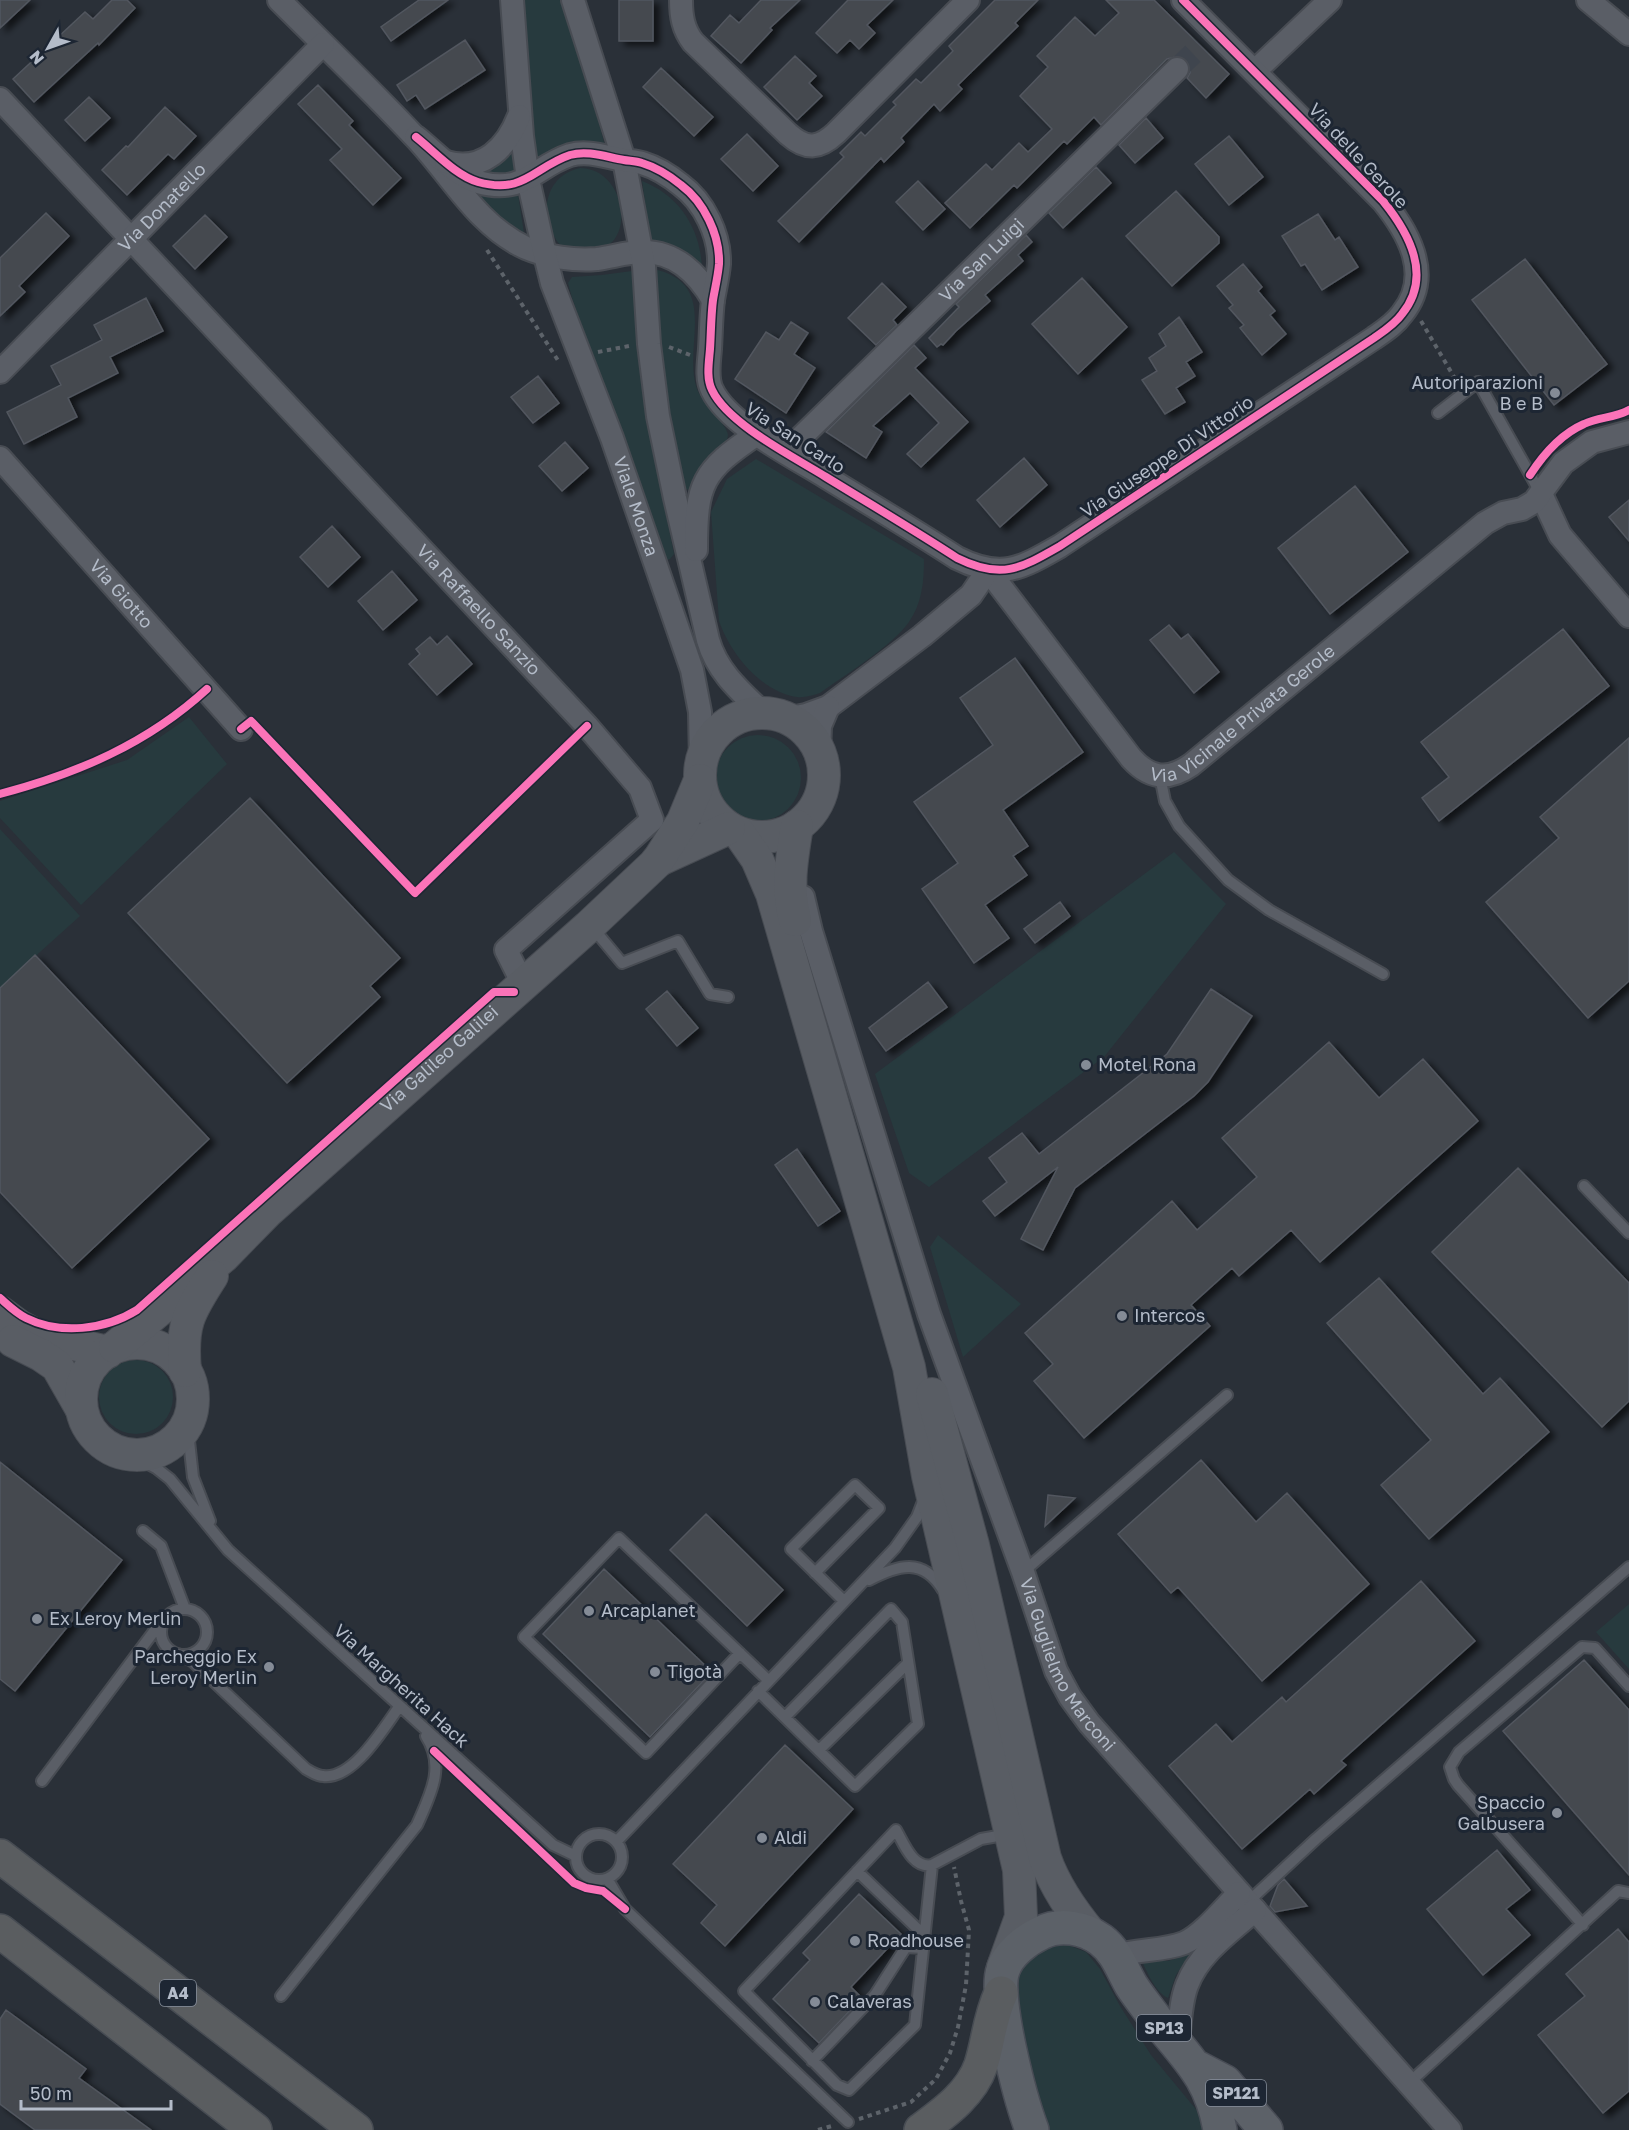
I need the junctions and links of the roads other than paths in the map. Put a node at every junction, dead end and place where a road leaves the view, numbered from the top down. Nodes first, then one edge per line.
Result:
1 (279, 0) edge
2 (512, 0) edge
3 (573, 0) edge
4 (681, 0) edge
5 (968, 0) edge
6 (1183, 0) edge
7 (1330, 0) edge
8 (1588, 0) edge
9 (1629, 34) edge
10 (323, 44) junction
11 (1177, 69) tunnel mouth
12 (1255, 71) junction
13 (0, 99) edge
14 (519, 115) junction
15 (416, 137) junction
16 (624, 160) junction
17 (446, 162) junction
18 (528, 179) junction
19 (131, 238) junction
20 (641, 252) junction
21 (545, 255) junction
22 (713, 300) junction
23 (1357, 350) joint
24 (0, 372) edge
25 (1438, 413) dead end
26 (1629, 432) edge
27 (757, 434) junction
28 (786, 452) junction
29 (0, 458) edge
30 (1541, 494) junction
31 (988, 570) junction
32 (696, 591) junction
33 (1629, 616) edge
34 (828, 706) junction
35 (775, 716) junction
36 (241, 729) dead end
37 (819, 753) junction
38 (700, 772) junction
39 (1160, 776) junction
40 (801, 823) junction
41 (734, 830) junction
42 (657, 862) junction
43 (590, 924) junction
44 (1383, 974) dead end
45 (523, 984) junction
46 (728, 997) dead end
47 (1584, 1186) dead end
48 (1629, 1233) edge
49 (223, 1257) junction
50 (0, 1312) edge
51 (0, 1332) edge
52 (112, 1350) junction
53 (185, 1371) junction
54 (1227, 1395) dead end
55 (81, 1408) junction
56 (187, 1423) junction
57 (131, 1455) junction
58 (928, 1476) junction
59 (213, 1530) junction
60 (143, 1531) dead end
61 (1629, 1567) edge
62 (1023, 1572) junction
63 (815, 1573) junction
64 (860, 1584) junction
65 (844, 1601) junction
66 (185, 1609) junction
67 (168, 1616) junction
68 (961, 1620) junction
69 (206, 1641) junction
70 (141, 1648) junction
71 (175, 1653) junction
72 (740, 1653) junction
73 (908, 1663) junction
74 (203, 1671) junction
75 (768, 1680) junction
76 (1629, 1686) edge
77 (758, 1691) junction
78 (399, 1707) junction
79 (785, 1717) junction
80 (417, 1723) junction
81 (819, 1750) junction
82 (42, 1781) dead end
83 (1010, 1833) junction
84 (617, 1841) junction
85 (0, 1856) edge
86 (576, 1856) junction
87 (932, 1865) junction
88 (858, 1871) junction
89 (608, 1880) junction
90 (1629, 1893) edge
91 (1247, 1902) junction
92 (1583, 1924) junction
93 (0, 1932) edge
94 (924, 1935) junction
95 (1104, 1945) junction
96 (923, 1948) junction
97 (1002, 1981) junction
98 (281, 1996) dead end
99 (1187, 2056) junction
100 (812, 2061) junction
101 (1408, 2083) junction
102 (848, 2122) dead end
103 (921, 2128) edge
104 (236, 2130) edge
105 (255, 2130) edge
106 (356, 2130) edge
107 (1032, 2130) edge
108 (1220, 2130) edge
109 (1266, 2130) edge
110 (1450, 2130) edge

1 - 10 street
2 - 14 street, Viale Monza
3 - 16 street, Viale Monza
4 - 5 street
6 - 12 street, Via delle Gerole
7 - 12 street
8 - 9 street
10 - 15 street
10 - 19 street, Via Donatello
11 - 28 street, Via San Luigi
12 - 23 street, Via delle Gerole
13 - 19 street
14 - 17 street, Viale Monza
14 - 18 street, Viale Monza
15 - 17 street
15 - 21 street
16 - 18 street
16 - 20 street, Viale Monza
16 - 22 street, Via San Carlo
17 - 18 street
18 - 21 street, Viale Monza
19 - 24 street, Via Donatello
19 - 45 street, Via Raffaello Sanzio
20 - 21 street
20 - 22 street
20 - 32 street, Viale Monza
21 - 38 street, Viale Monza
22 - 27 street, Via San Carlo
23 - 31 street, Via Giuseppe Di Vittorio
25 - 30 lane
26 - 30 street
27 - 28 street, Via San Carlo
27 - 32 street
28 - 31 street, Via San Carlo
29 - 36 street, Via Giotto
30 - 33 street
30 - 39 street, Via Vicinale Privata Gerole
31 - 34 street
31 - 39 street, Via Vicinale Privata Gerole
32 - 35 street, Viale Monza
34 - 35 street
34 - 37 street
35 - 37 street
35 - 38 street
37 - 40 street
38 - 41 street
38 - 42 street, Via Galileo Galilei
39 - 44 lane
40 - 41 street
40 - 62 street
40 - 95 street, SP13
41 - 42 street, Via Galileo Galilei
41 - 58 street
42 - 43 street, Via Galileo Galilei
43 - 45 street, Via Galileo Galilei
43 - 46 lane
45 - 49 street, Via Galileo Galilei
47 - 48 lane
49 - 52 street, Via Galileo Galilei
49 - 53 street, Via Galileo Galilei
50 - 52 street
51 - 55 street
52 - 53 street
52 - 55 street
53 - 56 street
54 - 62 lane, Via Guglielmo Marconi
55 - 57 street
56 - 57 street
56 - 59 lane, Via Margherita Hack
57 - 59 lane, Via Margherita Hack
58 - 64 lane
58 - 68 street
59 - 78 lane, Via Margherita Hack
60 - 66 lane
61 - 91 lane
62 - 91 street, Via Guglielmo Marconi
63 - 63 lane
63 - 65 lane
64 - 65 lane
64 - 68 lane
65 - 75 lane
66 - 67 lane
66 - 69 lane
67 - 70 lane
67 - 71 lane
68 - 83 street
69 - 71 lane
69 - 74 lane
70 - 71 lane
70 - 82 lane
71 - 74 lane
72 - 72 lane
72 - 75 lane
73 - 79 lane
73 - 81 lane
73 - 81 lane
74 - 78 lane
75 - 77 lane
76 - 92 lane
77 - 79 lane
77 - 84 lane
78 - 80 lane, Via Margherita Hack
79 - 81 lane
80 - 86 lane, Via Margherita Hack
80 - 98 lane
83 - 87 lane
83 - 97 street
84 - 86 lane
84 - 89 lane
85 - 106 highway, A4
86 - 89 lane
87 - 88 lane
87 - 94 lane
88 - 94 lane
88 - 100 lane
89 - 102 lane
90 - 92 lane
91 - 95 street
91 - 99 street
91 - 101 street, Via Guglielmo Marconi
92 - 101 lane
93 - 104 highway
93 - 105 highway
94 - 96 lane
95 - 97 main road
95 - 99 main road, SP13
96 - 100 lane
96 - 100 lane
97 - 103 highway
97 - 107 main road
99 - 108 main road, SP13
99 - 109 main road, SP121
101 - 110 street, Via Guglielmo Marconi

